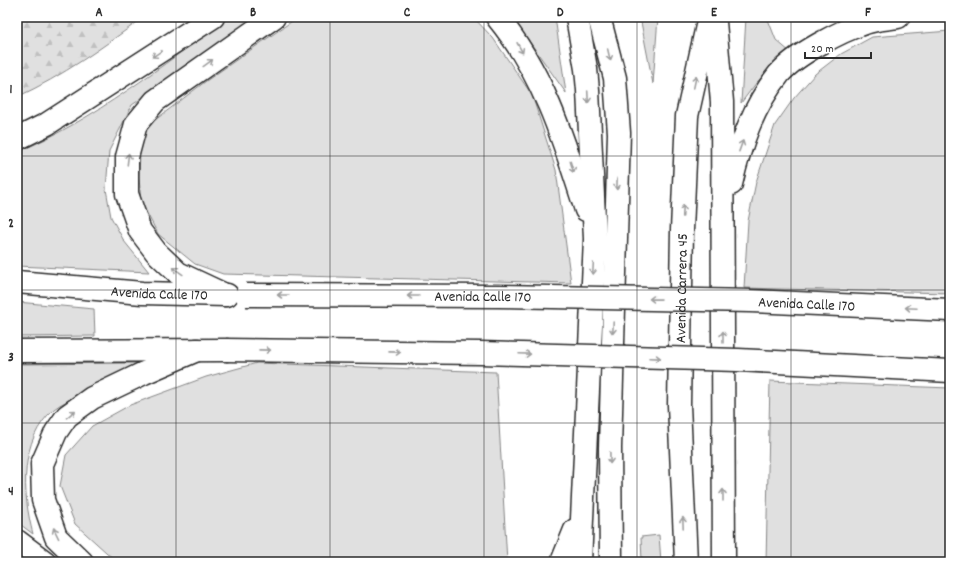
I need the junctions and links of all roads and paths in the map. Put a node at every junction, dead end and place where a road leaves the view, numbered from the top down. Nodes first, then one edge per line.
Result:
1 (213, 17) edge
2 (274, 17) edge
3 (497, 17) edge
4 (576, 17) edge
5 (599, 17) edge
6 (709, 17) edge
7 (714, 17) edge
8 (898, 17) edge
9 (17, 139) edge
10 (722, 225) junction
11 (595, 239) junction
12 (17, 282) edge
13 (225, 295) junction
14 (950, 310) edge
15 (197, 350) junction
16 (17, 351) edge
17 (950, 371) edge
18 (581, 514) junction
19 (17, 540) edge
20 (44, 562) edge
21 (82, 562) edge
22 (562, 562) edge
23 (580, 562) edge
24 (611, 562) edge
25 (686, 562) edge
26 (724, 562) edge

1 -> 9 main road
13 -> 2 main road
3 -> 11 main road
4 -> 11 main road
5 -> 24 main road
25 -> 6 main road, Avenida Carrera 45
7 - 10 main road
10 -> 8 main road
26 -> 10 main road
11 -> 18 main road
12 - 13 main road, Avenida Calle 170
14 -> 13 main road, Avenida Calle 170, bridge
15 - 16 main road
15 -> 17 main road, bridge
21 -> 15 main road
18 - 22 main road
18 - 23 main road
19 - 20 main road

